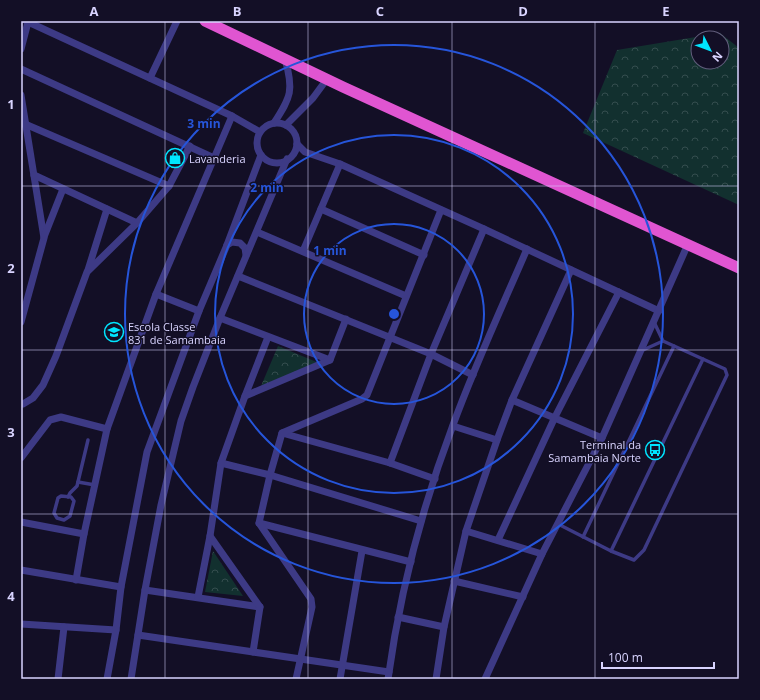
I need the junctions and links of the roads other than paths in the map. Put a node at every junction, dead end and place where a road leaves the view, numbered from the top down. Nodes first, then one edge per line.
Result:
1 (177, 21) edge
2 (205, 21) edge
3 (27, 22) edge
4 (21, 49) edge
5 (285, 58) junction
6 (21, 69) edge
7 (150, 78) junction
8 (327, 79) junction
9 (21, 95) edge
10 (232, 116) junction
11 (274, 123) junction
12 (23, 124) edge
13 (286, 125) junction
14 (260, 132) junction
15 (297, 144) junction
16 (190, 146) junction
17 (306, 152) junction
18 (293, 153) junction
19 (261, 155) junction
20 (214, 158) junction
21 (287, 160) junction
22 (340, 164) junction
23 (34, 175) junction
24 (169, 186) junction
25 (63, 189) junction
26 (107, 209) junction
27 (321, 209) junction
28 (441, 210) junction
29 (137, 223) junction
30 (484, 229) junction
31 (257, 232) junction
32 (44, 238) junction
33 (688, 244) junction
34 (226, 246) junction
35 (527, 249) junction
36 (303, 252) junction
37 (246, 255) junction
38 (424, 255) junction
39 (739, 268) edge
40 (572, 270) junction
41 (87, 272) junction
42 (238, 276) junction
43 (619, 292) junction
44 (156, 294) junction
45 (406, 296) junction
46 (23, 310) edge
47 (199, 311) junction
48 (659, 311) junction
49 (220, 318) junction
50 (346, 319) junction
51 (21, 322) edge
52 (654, 322) junction
53 (268, 337) junction
54 (389, 338) junction
55 (663, 341) junction
56 (674, 346) junction
57 (640, 352) junction
58 (431, 354) junction
59 (703, 359) junction
60 (330, 360) junction
61 (473, 375) junction
62 (246, 396) junction
63 (512, 400) junction
64 (21, 404) edge
65 (555, 417) junction
66 (453, 426) junction
67 (107, 429) junction
68 (282, 433) junction
69 (602, 438) junction
70 (88, 440) dead end
71 (497, 440) junction
72 (21, 458) edge
73 (221, 463) junction
74 (390, 463) junction
75 (270, 475) junction
76 (435, 479) junction
77 (78, 482) junction
78 (95, 486) junction
79 (68, 497) junction
80 (21, 522) edge
81 (421, 522) junction
82 (259, 523) junction
83 (558, 524) junction
84 (466, 531) junction
85 (84, 534) junction
86 (210, 536) junction
87 (583, 537) junction
88 (498, 540) junction
89 (362, 550) junction
90 (611, 550) junction
91 (542, 554) junction
92 (411, 562) junction
93 (21, 570) edge
94 (76, 580) junction
95 (454, 581) junction
96 (121, 587) junction
97 (145, 590) junction
98 (198, 597) junction
99 (523, 597) junction
100 (260, 607) junction
101 (398, 617) junction
102 (21, 624) edge
103 (64, 627) junction
104 (444, 627) junction
105 (116, 630) junction
106 (138, 635) junction
107 (253, 652) junction
108 (299, 660) junction
109 (342, 665) junction
110 (388, 676) edge
111 (58, 679) edge
112 (107, 679) edge
113 (131, 679) edge
114 (296, 679) edge
115 (340, 679) edge
116 (436, 679) edge
117 (485, 679) edge

1 - 7 street
2 - 5 highway
3 - 4 street
3 - 7 street
5 - 8 highway
5 - 11 street
6 - 16 street
7 - 10 street
8 - 13 street
8 - 33 highway
9 - 12 street
10 - 14 street
10 - 20 street
11 - 13 street
11 - 14 street
12 - 23 street
12 - 24 street
13 - 15 street
14 - 19 street
15 - 17 street
15 - 18 street
16 - 20 street
16 - 24 street
17 - 18 street
17 - 22 street
18 - 21 street
19 - 21 street
19 - 34 street
20 - 44 street
21 - 31 street
22 - 27 street
22 - 28 street
23 - 25 street
23 - 32 street
24 - 29 street
25 - 26 street
25 - 32 street
26 - 29 street
26 - 41 street
27 - 36 street
27 - 38 street
28 - 30 street
28 - 38 street
29 - 41 street
30 - 35 street
30 - 58 street
31 - 36 street
31 - 37 street
32 - 46 street
33 - 39 highway
33 - 48 street
34 - 37 street
34 - 47 street
35 - 40 street
35 - 61 street
36 - 45 street
37 - 42 street
38 - 45 street
40 - 43 street
40 - 63 street
41 - 64 street
42 - 49 street
42 - 50 street
43 - 48 street
43 - 65 street
44 - 47 street
44 - 67 street
45 - 54 street
46 - 51 street
47 - 96 street
48 - 52 street
49 - 53 street
49 - 97 street
50 - 54 street
50 - 60 street
52 - 55 lane
52 - 57 street
53 - 60 street
53 - 62 street
54 - 58 street
54 - 68 street
55 - 56 lane
55 - 57 lane
56 - 59 lane
56 - 87 lane
57 - 69 street
58 - 61 street
58 - 74 street
59 - 90 lane
59 - 90 lane
60 - 62 street
61 - 66 street
62 - 73 street
63 - 65 street
63 - 71 street
65 - 69 street
65 - 88 street
66 - 71 street
66 - 76 street
67 - 72 street
67 - 78 street
68 - 74 street
68 - 75 street
69 - 83 street
70 - 77 lane
71 - 84 street
73 - 75 street
73 - 86 street
74 - 76 street
75 - 81 street
75 - 82 street
76 - 81 street
77 - 78 lane
77 - 79 lane
78 - 85 street
79 - 79 lane
80 - 85 street
81 - 92 street
82 - 89 street
82 - 108 street
83 - 87 lane
83 - 91 street
84 - 88 street
84 - 95 street
85 - 94 street
86 - 98 street
86 - 100 street
87 - 90 lane
88 - 91 street
89 - 92 street
89 - 109 street
91 - 99 street
92 - 101 street
93 - 94 street
94 - 96 street
95 - 99 street
95 - 104 street
96 - 105 street
97 - 98 street
97 - 106 street
98 - 100 street
99 - 117 street
100 - 107 street
101 - 104 street
101 - 110 street
102 - 103 street
103 - 105 street
103 - 111 street
104 - 116 street
105 - 112 street
106 - 107 street
106 - 113 street
107 - 108 street
108 - 109 street
108 - 114 street
109 - 110 street
109 - 115 street

